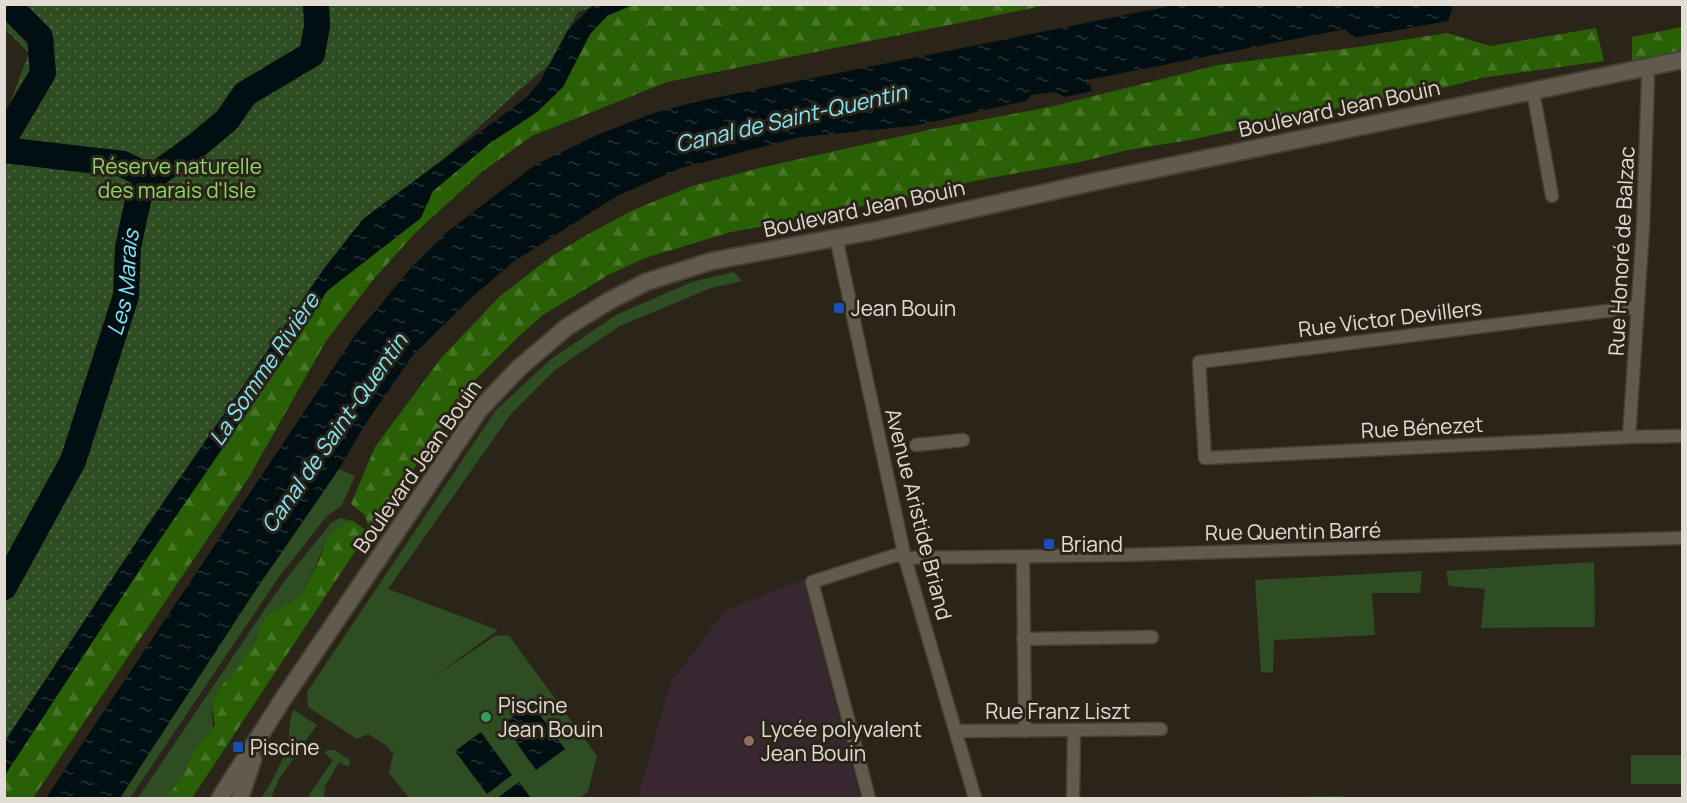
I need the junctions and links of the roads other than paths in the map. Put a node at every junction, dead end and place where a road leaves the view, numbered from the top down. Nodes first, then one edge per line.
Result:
1 (1683, 60) edge
2 (1647, 68) junction
3 (1533, 91) junction
4 (1552, 195) dead end
5 (836, 237) junction
6 (1638, 307) junction
7 (1203, 415) joint
8 (1683, 436) edge
9 (1629, 437) junction
10 (963, 440) dead end
11 (916, 445) dead end
12 (1683, 538) edge
13 (1023, 557) junction
14 (905, 558) junction
15 (1152, 637) dead end
16 (1023, 639) junction
17 (1161, 729) dead end
18 (1025, 731) junction
19 (1074, 731) junction
20 (956, 733) junction
21 (261, 735) junction
22 (220, 798) edge
23 (240, 798) edge
24 (869, 798) edge
25 (975, 798) edge
26 (1073, 798) edge

1 - 2 street, Boulevard Jean Bouin
2 - 3 street, Boulevard Jean Bouin
2 - 6 street, Rue Honoré de Balzac
3 - 4 street
3 - 5 street, Boulevard Jean Bouin
5 - 14 street, Avenue Aristide Briand
5 - 21 street, Boulevard Jean Bouin
6 - 7 street, Rue Victor Devillers
6 - 9 street, Rue Honoré de Balzac
7 - 9 street, Rue Bénezet
8 - 9 street, Rue Bénezet
10 - 11 street
12 - 13 street, Rue Quentin Barré
13 - 14 street, Rue Quentin Barré
13 - 16 street
14 - 20 street, Avenue Aristide Briand
14 - 24 street, Rue Quentin Barré
15 - 16 street
16 - 18 street
17 - 19 street, Rue Franz Liszt
18 - 19 street, Rue Franz Liszt
18 - 20 street, Rue Franz Liszt
19 - 26 street
20 - 25 street, Avenue Aristide Briand
21 - 22 street, Boulevard Jean Bouin
21 - 23 street, Boulevard Jean Bouin

